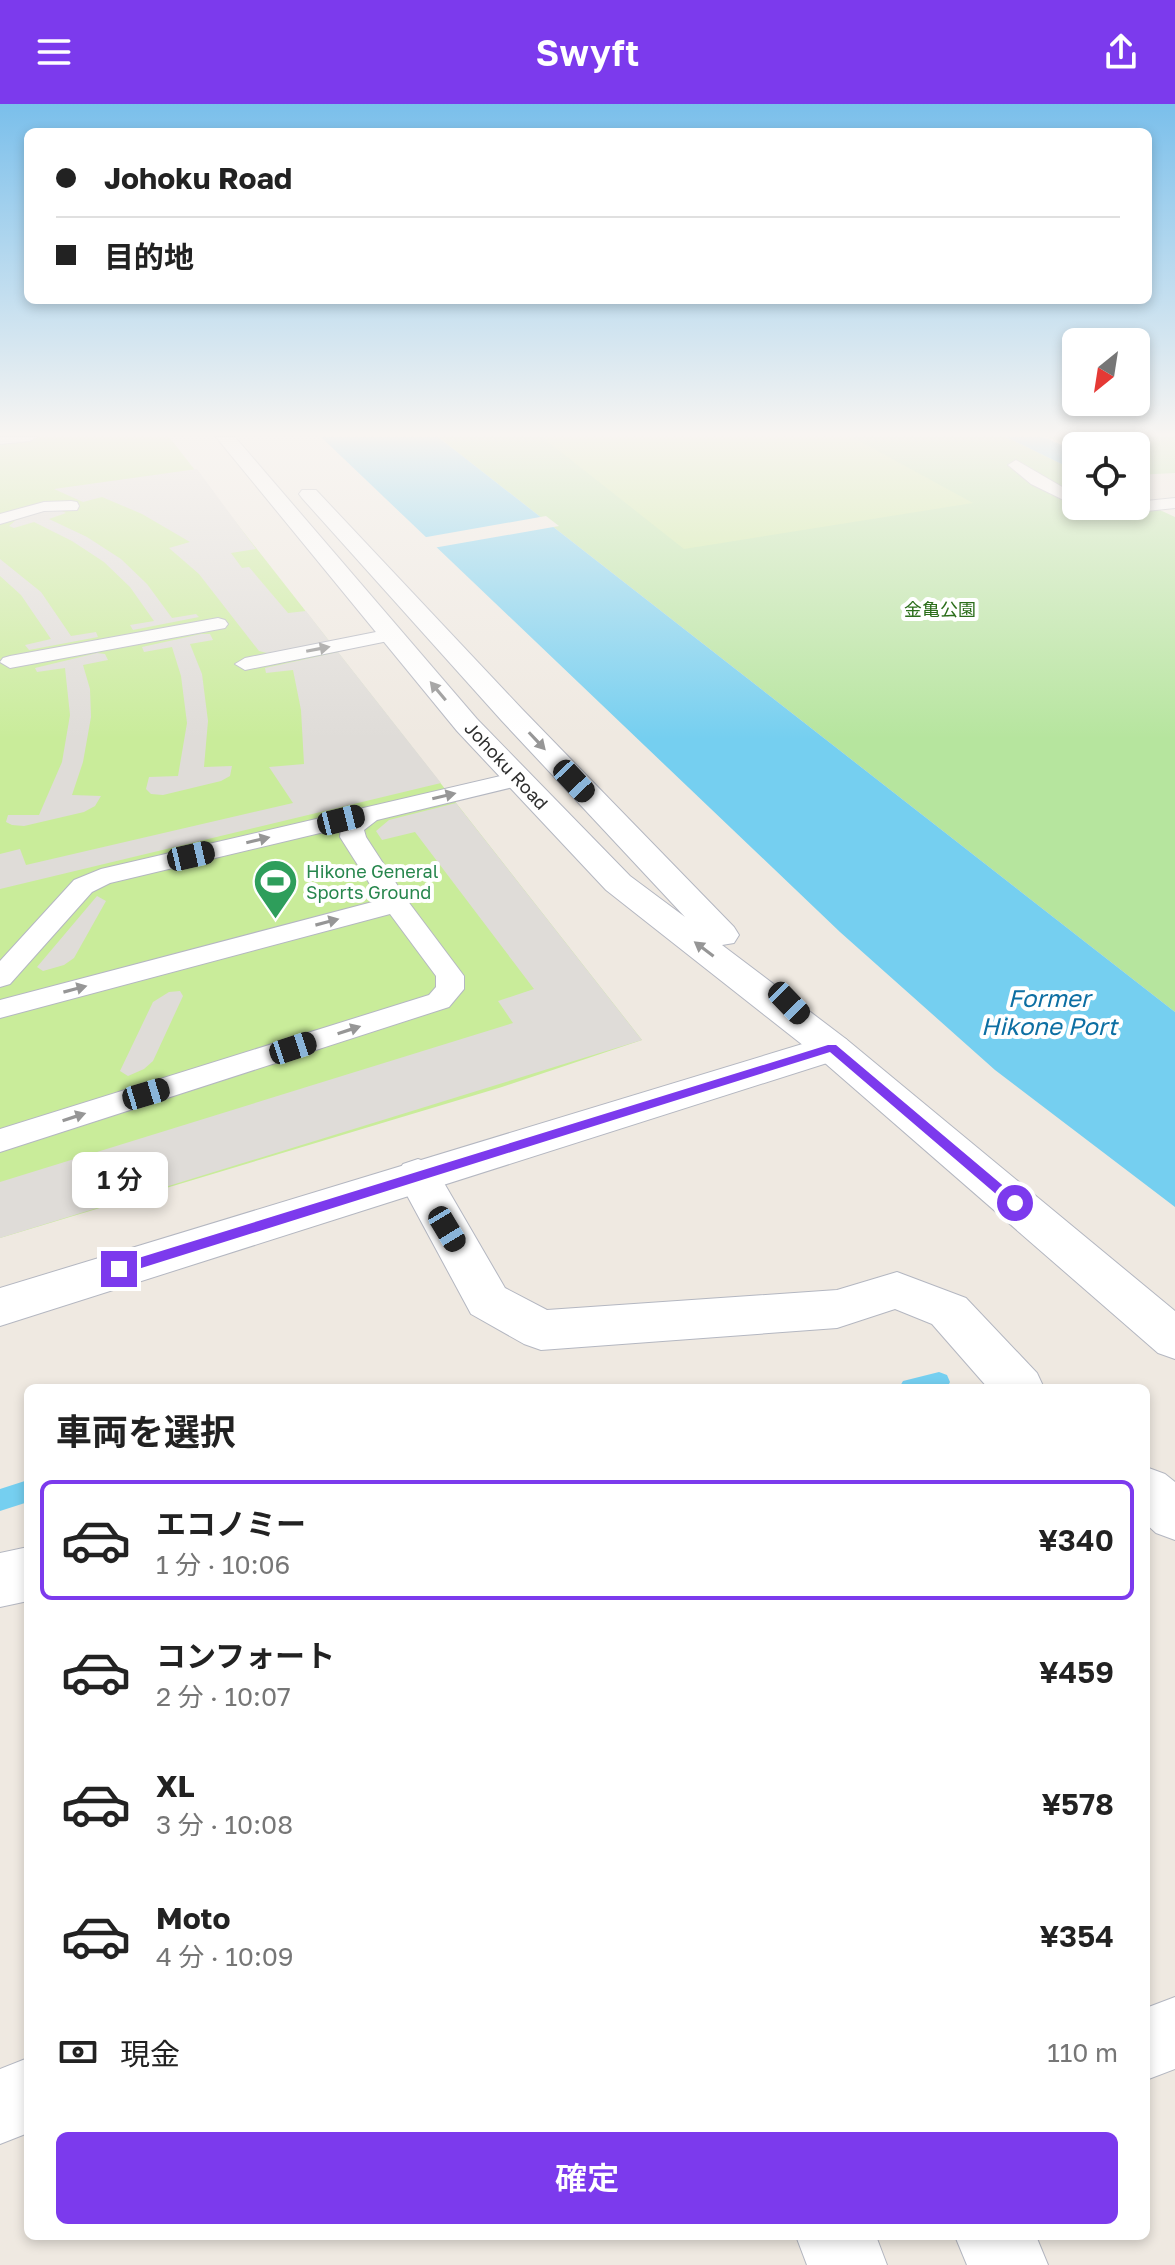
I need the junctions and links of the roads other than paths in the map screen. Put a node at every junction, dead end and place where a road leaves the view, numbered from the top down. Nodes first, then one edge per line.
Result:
1 (310, 538) edge
2 (349, 538) edge
3 (218, 624) dead end
4 (391, 635) junction
5 (6, 663) edge
6 (245, 664) dead end
7 (518, 779) junction
8 (370, 813) junction
9 (396, 904) junction
10 (0, 978) edge
11 (0, 1009) edge
12 (832, 1048) junction
13 (0, 1141) edge
14 (418, 1175) junction
15 (0, 1307) edge
16 (1175, 1339) edge
17 (1015, 1384) edge
18 (1150, 1494) edge
19 (1175, 1515) edge
20 (24, 1575) edge
21 (0, 1580) edge
22 (1175, 2033) edge
23 (1150, 2042) edge
24 (24, 2097) edge
25 (0, 2107) edge
26 (838, 2240) edge
27 (997, 2240) edge
28 (847, 2265) edge
29 (1008, 2265) edge

1 - 4 main road, Johoku Road
2 -> 12 main road, Johoku Road
3 - 5 lane
6 -> 4 lane
7 -> 4 main road, Johoku Road
8 -> 7 lane
12 -> 7 main road, Johoku Road
8 - 9 lane
10 -> 8 lane
11 -> 9 lane
13 -> 9 lane
12 - 14 main road
12 - 16 main road, Johoku Road
14 - 15 main road
14 - 17 main road
18 - 19 main road
20 - 21 main road
22 - 23 main road
24 - 25 main road
26 - 28 main road
27 - 29 main road

